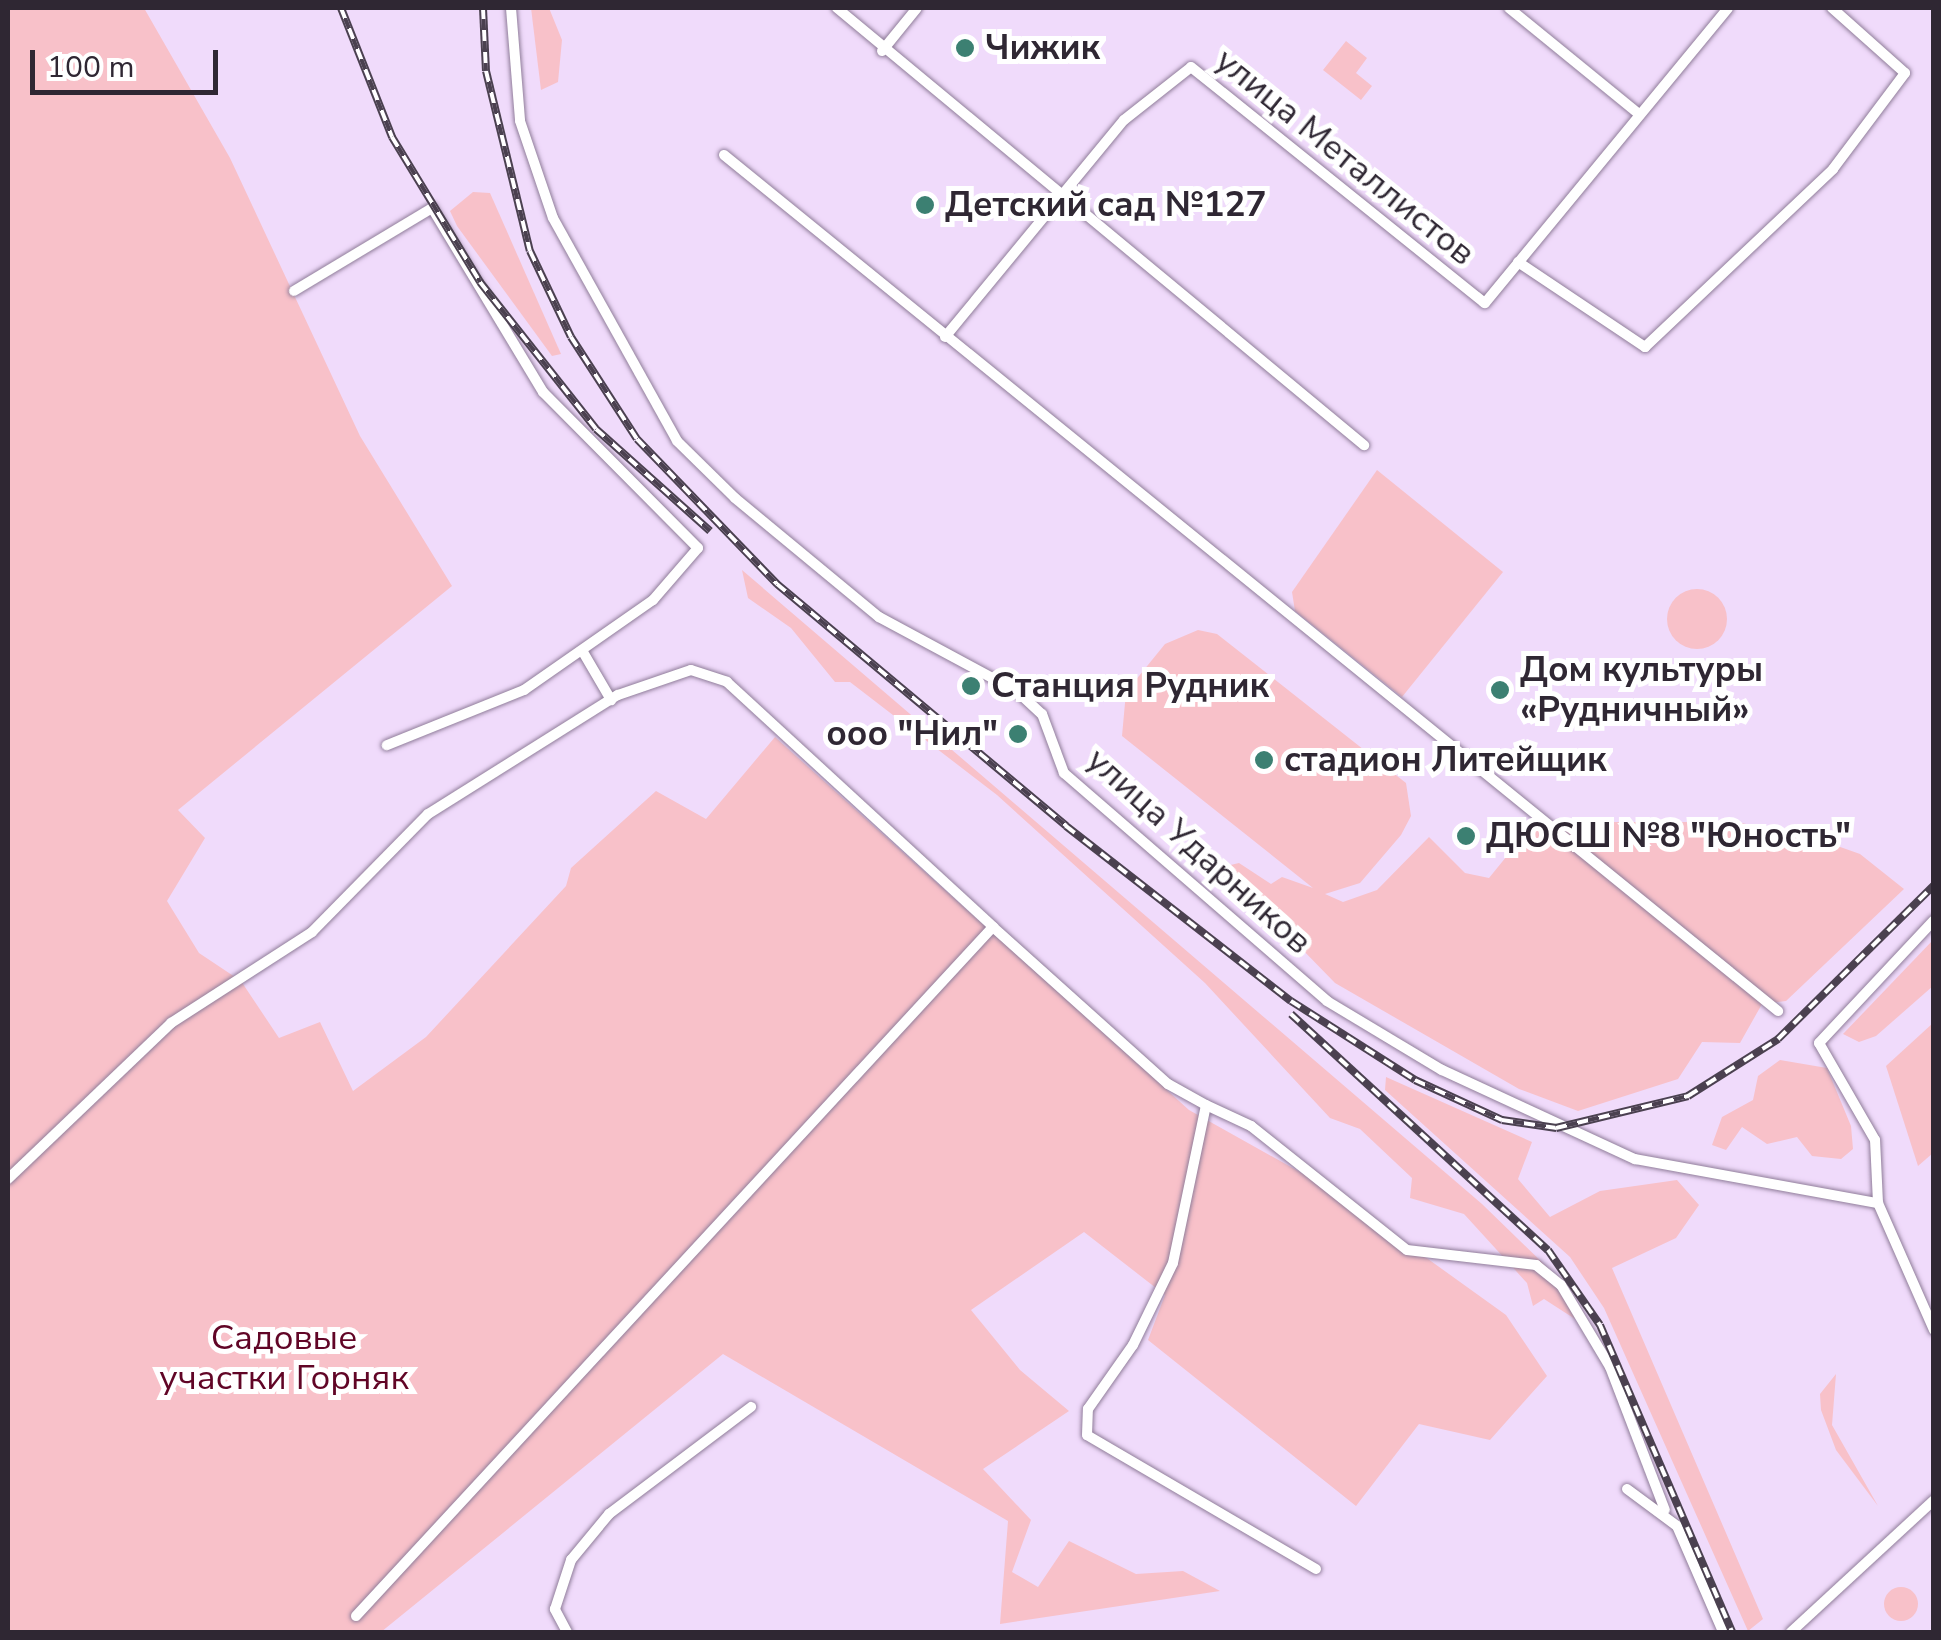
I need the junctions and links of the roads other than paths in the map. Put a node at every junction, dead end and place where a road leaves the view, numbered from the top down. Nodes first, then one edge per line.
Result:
1 (511, 8) edge
2 (836, 8) edge
3 (917, 8) edge
4 (1509, 8) edge
5 (1728, 8) edge
6 (1832, 8) edge
7 (882, 51) junction
8 (1638, 114) junction
9 (724, 155) dead end
10 (1060, 198) junction
11 (1518, 262) junction
12 (294, 291) dead end
13 (945, 337) junction
14 (1364, 446) dead end
15 (582, 652) junction
16 (611, 700) junction
17 (387, 746) dead end
18 (1934, 920) edge
19 (993, 926) junction
20 (1778, 1011) dead end
21 (1206, 1105) junction
22 (8, 1178) edge
23 (1878, 1203) junction
24 (1934, 1330) edge
25 (752, 1407) dead end
26 (1626, 1490) dead end
27 (1934, 1500) edge
28 (1665, 1510) junction
29 (1316, 1569) dead end
30 (356, 1616) dead end
31 (566, 1632) edge
32 (1723, 1632) edge
33 (1791, 1632) edge

1 - 23 street, улица Ударников
2 - 7 street
3 - 7 street
4 - 8 street
5 - 8 street
6 - 11 street
7 - 10 street
8 - 11 street
9 - 13 street
10 - 11 street, улица Металлистов
10 - 13 street
10 - 14 street
12 - 15 street
13 - 20 street
15 - 16 street
15 - 17 street
16 - 19 street
16 - 22 street
18 - 23 street
19 - 21 street
19 - 30 street
21 - 28 street
21 - 29 street
23 - 24 street
25 - 31 street
26 - 28 street
27 - 33 street
28 - 32 street

